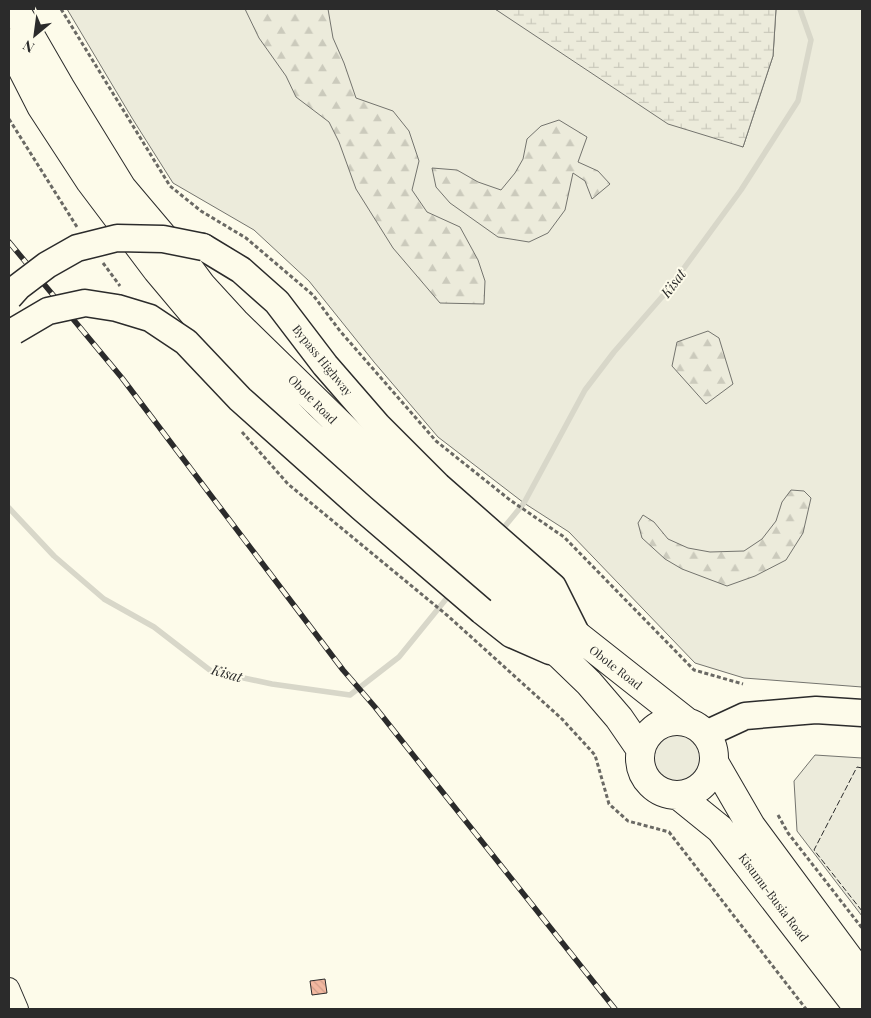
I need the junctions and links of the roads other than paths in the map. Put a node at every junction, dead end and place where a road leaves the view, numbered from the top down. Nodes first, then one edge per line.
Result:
1 (15, 9) edge
2 (9, 43) edge
3 (9, 297) edge
4 (9, 336) edge
5 (569, 646) junction
6 (862, 713) edge
7 (696, 728) junction
8 (641, 750) junction
9 (714, 762) junction
10 (678, 795) junction
11 (862, 976) edge
12 (9, 988) edge
13 (18, 1009) edge
14 (859, 1009) edge

1 - 5 highway, Obote Road
2 - 5 highway, Obote Road
3 - 5 main road, Bypass Highway, bridge
4 - 5 main road, bridge
5 - 7 highway, Obote Road
5 - 8 highway, Obote Road
6 - 7 main road
7 - 8 highway
7 - 9 highway
8 - 10 highway
9 - 10 highway
9 - 11 highway, Kisumu-Busia Road
10 - 14 highway, Kisumu-Busia Road
12 - 13 street

